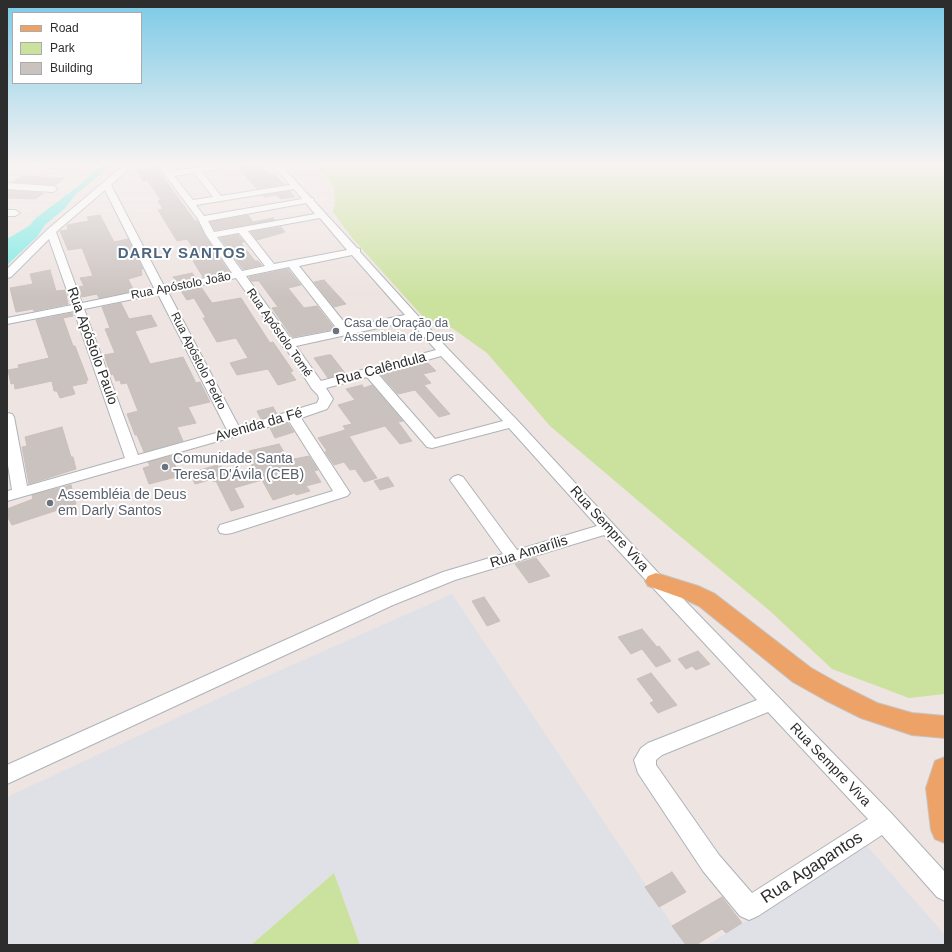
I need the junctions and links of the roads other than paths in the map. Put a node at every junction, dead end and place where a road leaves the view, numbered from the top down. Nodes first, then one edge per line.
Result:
1 (76, 209) edge
2 (119, 209) edge
3 (195, 209) edge
4 (253, 209) edge
5 (319, 209) edge
6 (250, 210) junction
7 (324, 215) junction
8 (202, 219) junction
9 (263, 226) junction
10 (242, 230) junction
11 (51, 231) junction
12 (211, 235) junction
13 (356, 251) junction
14 (292, 264) junction
15 (272, 268) junction
16 (238, 274) junction
17 (7, 275) edge
18 (161, 290) junction
19 (78, 306) junction
20 (413, 317) junction
21 (7, 321) edge
22 (346, 331) junction
23 (287, 344) junction
24 (444, 352) junction
25 (370, 372) junction
26 (317, 386) junction
27 (324, 403) joint
28 (7, 416) edge
29 (293, 416) junction
30 (512, 422) junction
31 (235, 433) junction
32 (133, 461) junction
33 (458, 480) dead end
34 (14, 494) edge
35 (608, 528) junction
36 (226, 529) dead end
37 (514, 557) junction
38 (656, 581) junction
39 (770, 703) junction
40 (945, 727) edge
41 (945, 769) edge
42 (7, 775) edge
43 (884, 821) junction
44 (945, 830) edge
45 (945, 889) edge

1 - 11 street
2 - 18 street, Rua Apóstolo Pedro
3 - 8 street, Rua Apóstolo Tomé
4 - 6 street
5 - 7 street, Rua Sempre Viva
6 - 8 street
6 - 9 street
7 - 9 street
7 - 13 street, Rua Sempre Viva
8 - 12 street, Rua Apóstolo Tomé
9 - 10 street
10 - 12 street
10 - 15 street
11 - 17 street
11 - 19 street, Rua Apóstolo Paulo
12 - 16 street, Rua Apóstolo Tomé
13 - 14 street, Rua Apóstolo João
13 - 20 street, Rua Sempre Viva
14 - 15 street, Rua Apóstolo João
14 - 22 street
15 - 16 street, Rua Apóstolo João
16 - 18 street, Rua Apóstolo João
16 - 23 street, Rua Apóstolo Tomé
18 - 19 street, Rua Apóstolo João
18 - 31 street, Rua Apóstolo Pedro
19 - 21 street, Rua Apóstolo João
19 - 32 street, Rua Apóstolo Paulo
20 - 22 street
20 - 24 street, Rua Sempre Viva
22 - 23 street
23 - 26 street, Rua Apóstolo Tomé
24 - 25 street, Rua Calêndula
24 - 30 street, Rua Sempre Viva
25 - 26 street, Rua Calêndula
25 - 30 street
26 - 27 street, Rua Apóstolo Tomé
27 - 29 street, Avenida da Fé
28 - 34 street
29 - 31 street, Avenida da Fé
29 - 36 street
30 - 35 street, Rua Sempre Viva
31 - 32 street, Avenida da Fé
32 - 34 street, Avenida da Fé
33 - 37 street
35 - 37 street, Rua Amarílis
35 - 38 street, Rua Sempre Viva
37 - 42 street, Rua Amarílis
38 - 39 street, Rua Sempre Viva
38 - 40 main road
39 - 43 street, Rua Sempre Viva
39 - 43 street, Rua Agapantos
41 - 44 main road
43 - 45 street, Rua Sempre Viva

